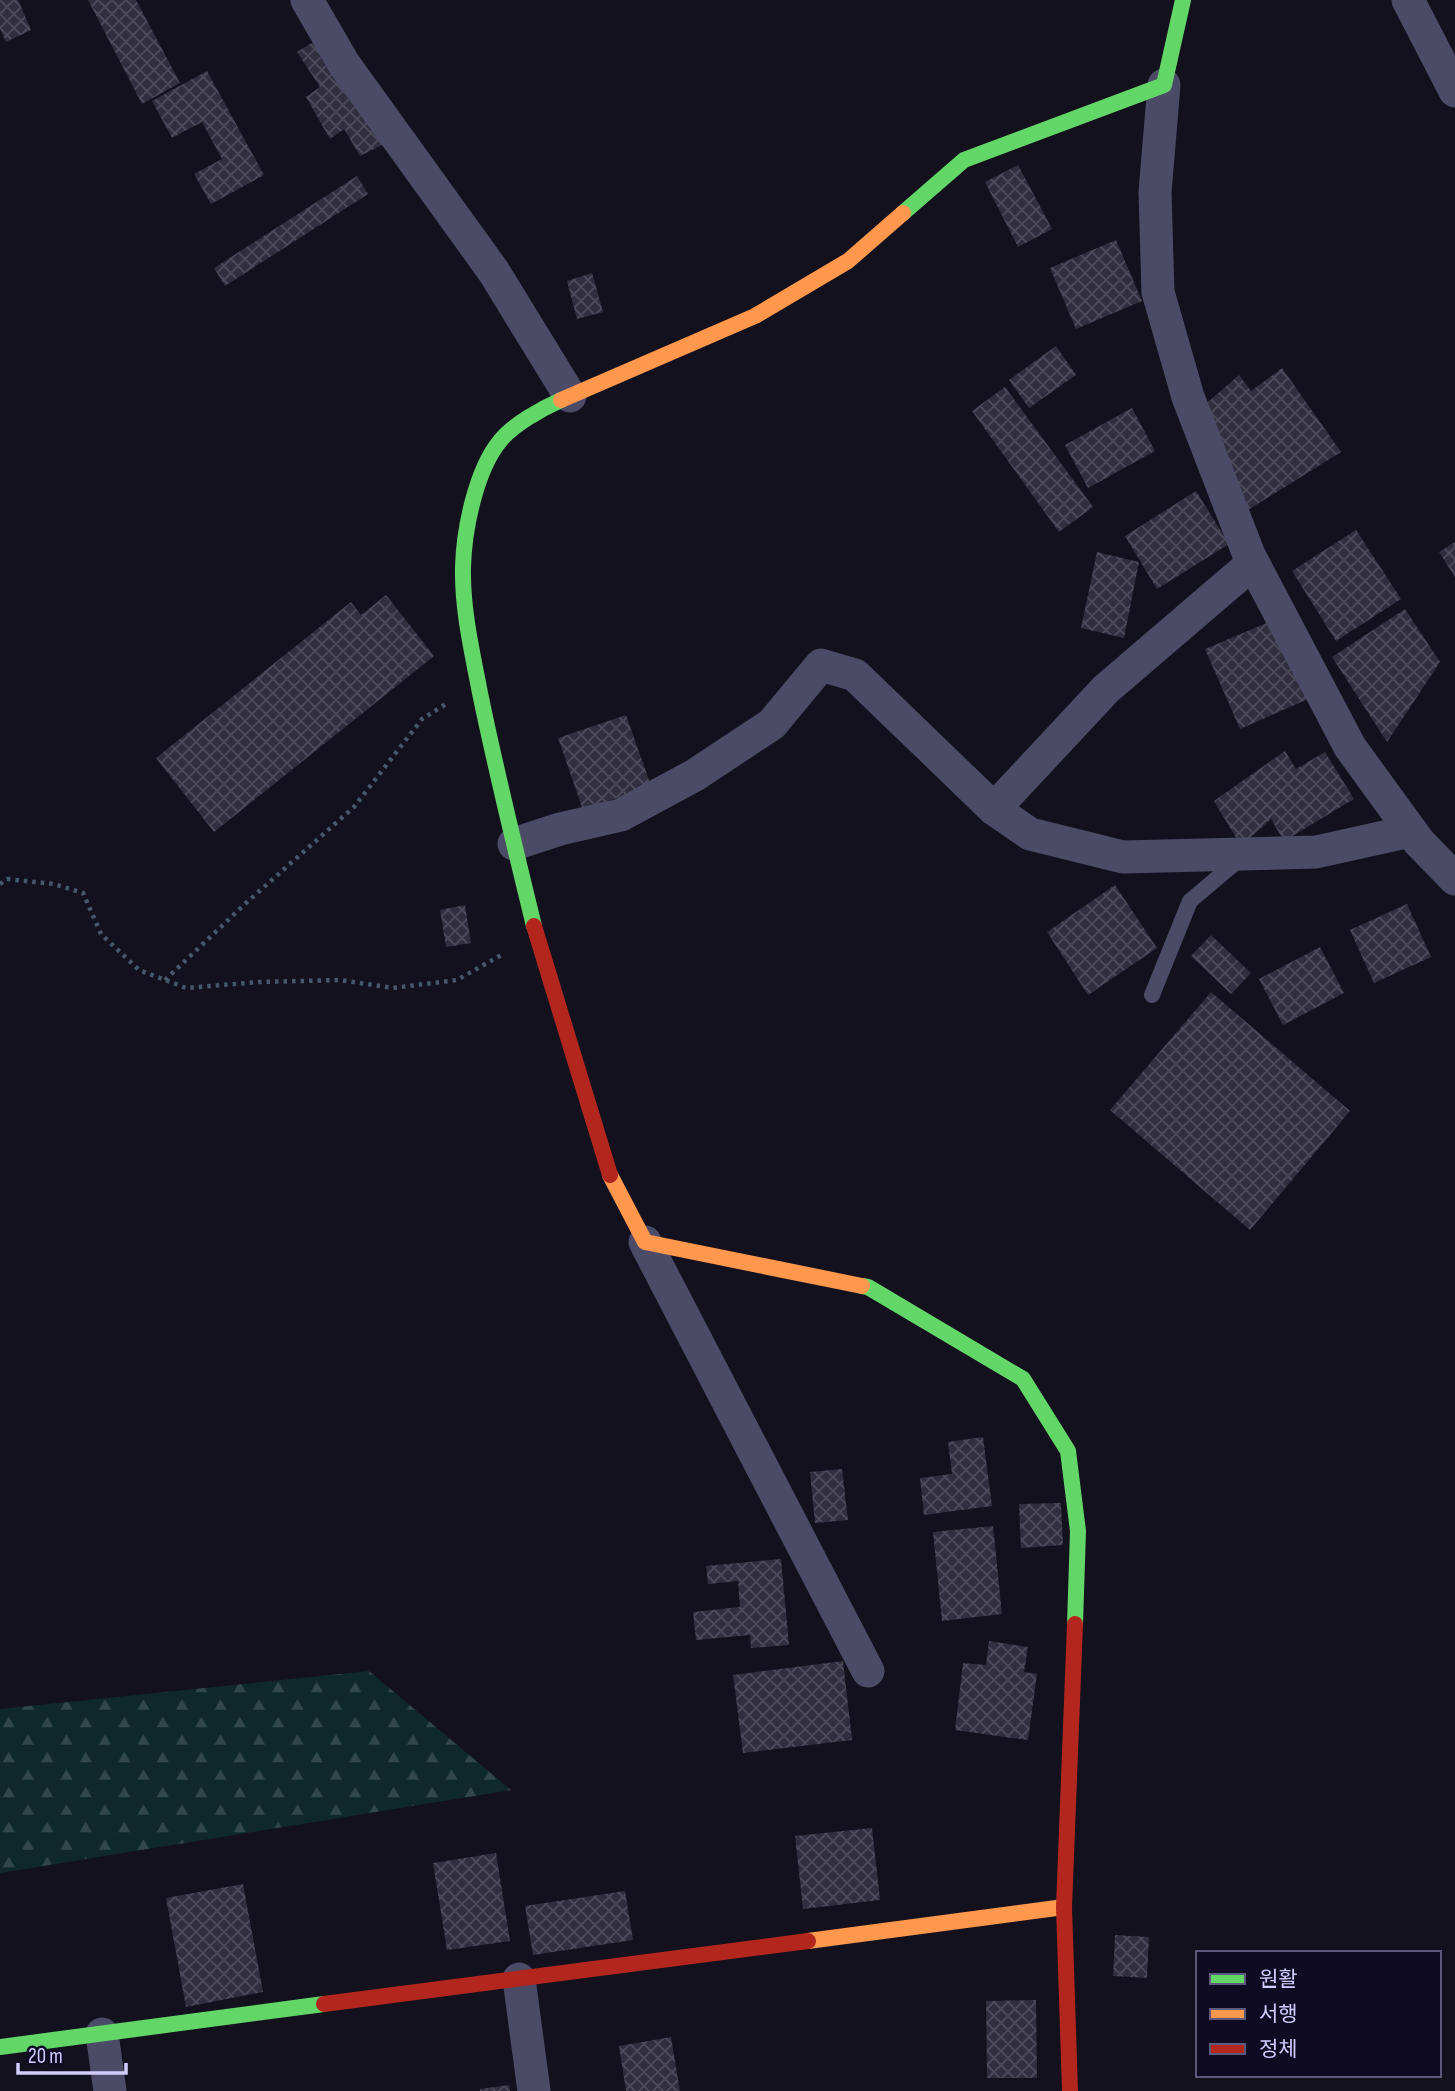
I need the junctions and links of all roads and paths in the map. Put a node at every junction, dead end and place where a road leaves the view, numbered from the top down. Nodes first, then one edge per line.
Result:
1 (307, 0) edge
2 (1183, 0) edge
3 (1408, 0) edge
4 (1164, 85) junction
5 (1455, 91) edge
6 (570, 396) junction
7 (1253, 563) junction
8 (479, 682) junction
9 (994, 809) junction
10 (1411, 831) junction
11 (514, 844) junction
12 (1247, 853) junction
13 (1455, 879) edge
14 (0, 884) edge
15 (535, 932) junction
16 (165, 980) junction
17 (1152, 995) dead end
18 (645, 1241) junction
19 (867, 1671) dead end
20 (1064, 1907) junction
21 (519, 1979) junction
22 (102, 2034) junction
23 (0, 2047) edge
24 (110, 2091) edge
25 (534, 2091) edge
26 (1070, 2091) edge

1 - 6 street
2 - 4 street
3 - 5 street
4 - 6 street
4 - 7 street
6 - 8 street
7 - 9 street
7 - 10 street
8 - 11 street
8 - 16 path
9 - 11 street
9 - 12 street
10 - 12 street
10 - 13 street
11 - 15 street
12 - 17 lane
14 - 16 path
15 - 16 path
15 - 18 street
18 - 19 street
18 - 20 street
20 - 21 street
20 - 26 street
21 - 22 street
21 - 25 street
22 - 23 street
22 - 24 street

